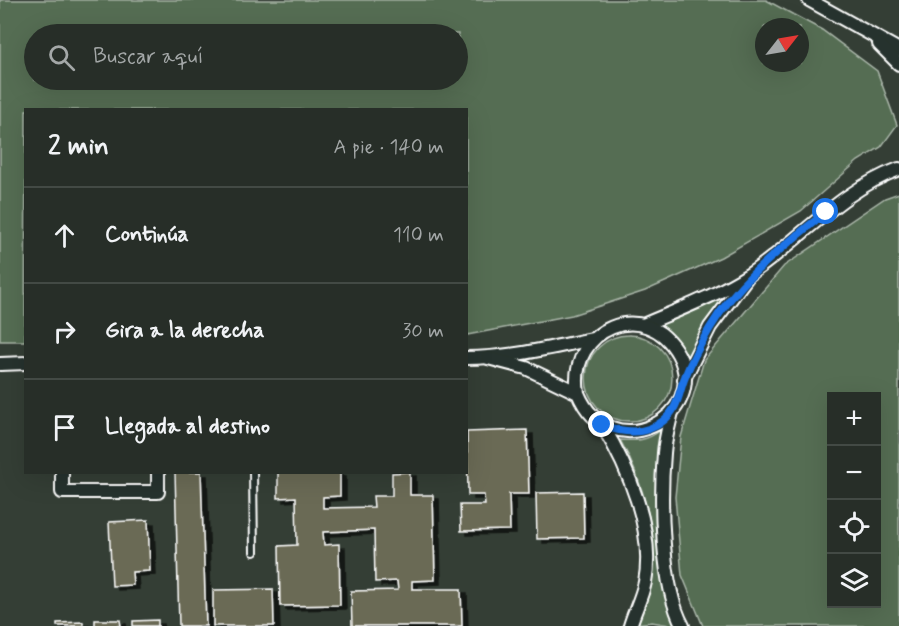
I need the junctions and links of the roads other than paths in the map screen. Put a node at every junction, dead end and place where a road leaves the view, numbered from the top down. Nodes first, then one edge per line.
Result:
1 (809, 0) edge
2 (868, 32) junction
3 (899, 50) edge
4 (899, 64) edge
5 (899, 159) edge
6 (894, 171) edge
7 (750, 274) junction
8 (643, 325) junction
9 (592, 339) junction
10 (468, 358) edge
11 (488, 358) junction
12 (0, 363) edge
13 (24, 363) edge
14 (684, 379) junction
15 (578, 393) junction
16 (673, 411) junction
17 (602, 425) junction
18 (62, 474) edge
19 (158, 474) edge
20 (253, 474) edge
21 (254, 552) dead end
22 (630, 626) edge
23 (683, 626) edge

1 - 2 street
2 - 3 street
2 - 4 street
5 - 6 street
6 - 7 street
7 - 8 street
7 - 14 street
8 - 9 street
8 - 14 street
9 - 11 street
9 - 15 street
10 - 11 street
11 - 15 street
12 - 13 street
14 - 16 street
15 - 17 street
16 - 17 street
16 - 23 street
17 - 22 street
18 - 19 street
20 - 21 lane

